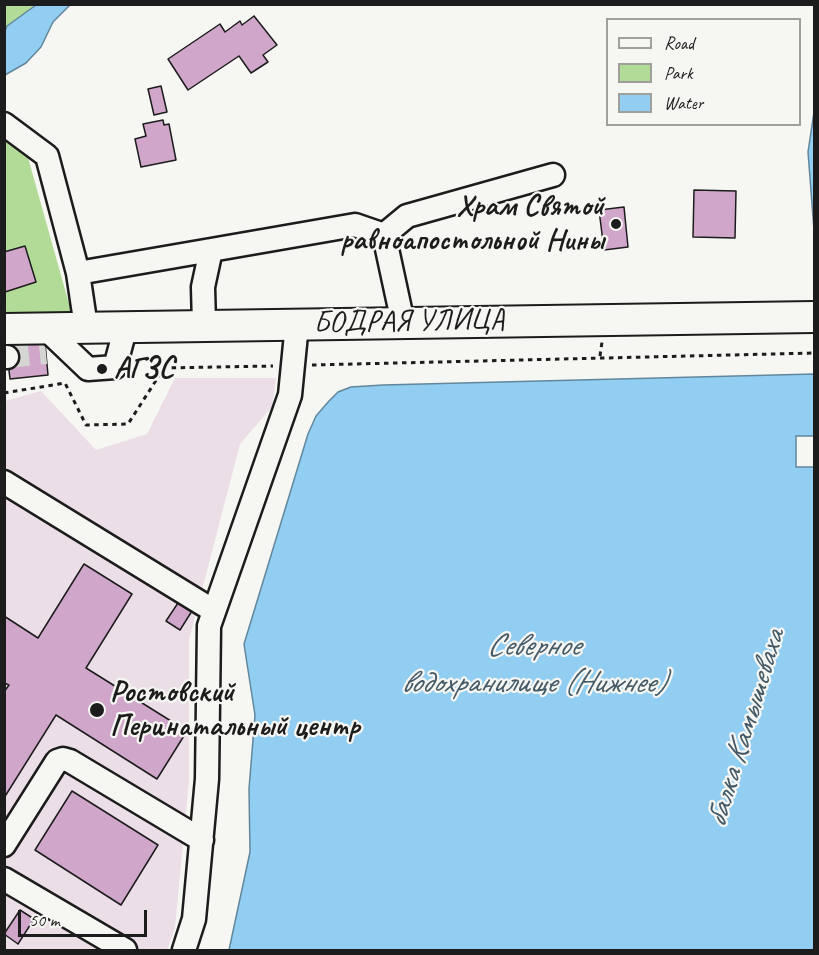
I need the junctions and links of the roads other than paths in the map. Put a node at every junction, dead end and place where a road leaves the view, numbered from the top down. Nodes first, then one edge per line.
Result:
1 (6, 126) edge
2 (553, 175) dead end
3 (384, 235) junction
4 (211, 250) junction
5 (78, 273) junction
6 (814, 317) edge
7 (403, 323) junction
8 (297, 324) junction
9 (204, 325) junction
10 (86, 327) junction
11 (126, 327) junction
12 (45, 341) junction
13 (6, 348) edge
14 (4, 482) edge
15 (214, 611) junction
16 (202, 840) junction
17 (4, 845) edge
18 (4, 879) edge
19 (125, 951) edge
20 (184, 951) edge

1 - 5 street
2 - 3 street
3 - 4 street
3 - 7 street
4 - 5 street
4 - 9 street
5 - 10 street
6 - 7 main road, БОДРАЯ УЛИЦА
7 - 8 main road, БОДРАЯ УЛИЦА
8 - 9 main road, БОДРАЯ УЛИЦА
8 - 15 street
9 - 11 main road, БОДРАЯ УЛИЦА
10 - 11 main road, БОДРАЯ УЛИЦА
10 - 12 main road, БОДРАЯ УЛИЦА
11 - 12 street
12 - 13 main road, БОДРАЯ УЛИЦА
14 - 15 street
15 - 16 street
16 - 17 street
16 - 20 street
18 - 19 street

